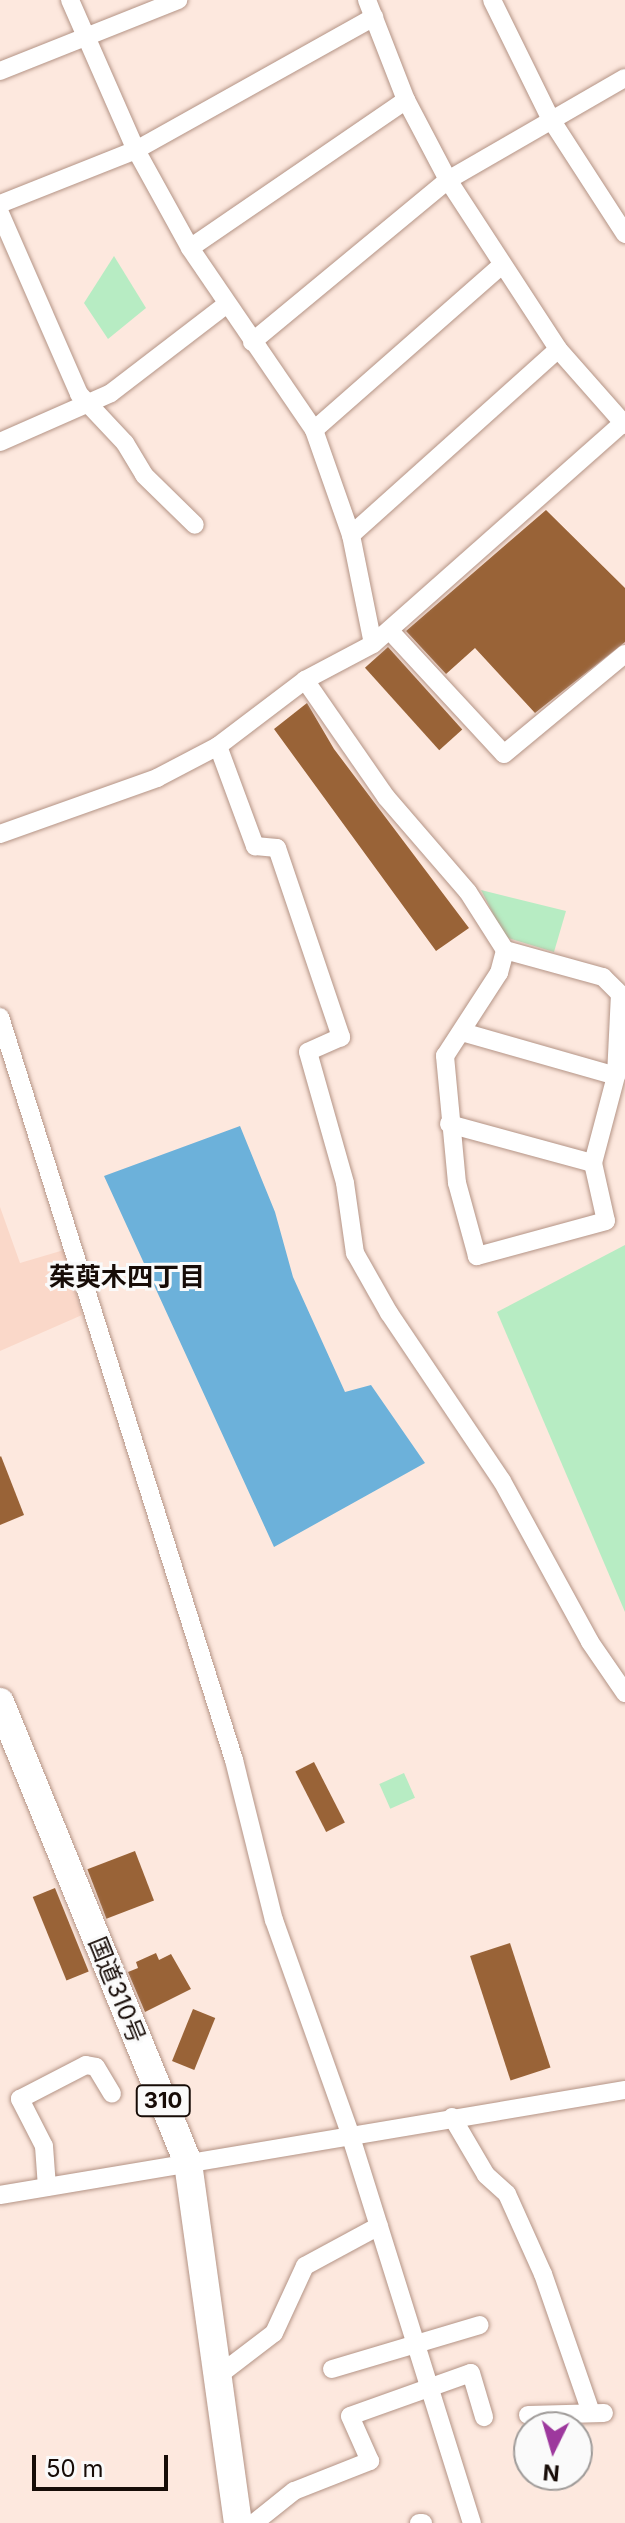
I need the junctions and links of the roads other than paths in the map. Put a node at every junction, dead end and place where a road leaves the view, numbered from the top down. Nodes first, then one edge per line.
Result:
1 (70, 0) edge
2 (178, 0) edge
3 (492, 0) edge
4 (370, 9) edge
5 (87, 38) junction
6 (0, 71) edge
7 (625, 78) edge
8 (406, 100) junction
9 (550, 118) junction
10 (136, 150) junction
11 (448, 180) junction
12 (0, 204) edge
13 (0, 213) edge
14 (625, 234) edge
15 (190, 248) junction
16 (502, 265) junction
17 (227, 304) junction
18 (252, 342) junction
19 (558, 349) junction
20 (89, 404) junction
21 (624, 423) edge
22 (314, 430) junction
23 (0, 442) edge
24 (195, 525) dead end
25 (351, 535) junction
26 (391, 632) junction
27 (373, 644) junction
28 (625, 654) edge
29 (305, 680) junction
30 (218, 746) junction
31 (0, 834) edge
32 (505, 950) junction
33 (0, 1017) edge
34 (462, 1032) junction
35 (616, 1076) junction
36 (449, 1124) junction
37 (593, 1163) junction
38 (625, 1693) edge
39 (0, 1702) edge
40 (625, 2090) edge
41 (112, 2094) dead end
42 (452, 2117) junction
43 (350, 2134) junction
44 (188, 2163) junction
45 (47, 2187) junction
46 (0, 2195) edge
47 (379, 2226) junction
48 (480, 2325) dead end
49 (415, 2344) junction
50 (332, 2369) dead end
51 (219, 2375) junction
52 (428, 2387) junction
53 (593, 2413) edge
54 (484, 2417) dead end
55 (238, 2523) edge
56 (254, 2523) edge
57 (472, 2523) edge

1 - 5 street
2 - 5 street
3 - 9 street
4 - 8 street
4 - 10 street
5 - 6 street
5 - 10 street
7 - 9 street
8 - 11 street
8 - 15 street
9 - 11 street
9 - 14 street
10 - 12 street
10 - 15 street
11 - 16 street
11 - 18 street
13 - 20 street
15 - 17 street
16 - 19 street
16 - 22 street
17 - 18 street
17 - 20 street
18 - 22 street
19 - 21 street
19 - 25 street
20 - 23 street
20 - 24 street
21 - 26 street
22 - 25 street
25 - 27 street
26 - 27 street
26 - 28 street
27 - 29 street
29 - 30 street
29 - 32 street
30 - 31 street
30 - 38 street
32 - 34 street
32 - 35 street
33 - 43 street
34 - 35 street
34 - 36 street
35 - 37 street
36 - 37 street
36 - 37 street
39 - 44 highway, 国道310号 / 310
40 - 42 street
41 - 45 street
42 - 43 street
42 - 53 street
43 - 44 street
43 - 47 street
44 - 45 street
44 - 51 highway, 国道310号 / 310
45 - 46 street
47 - 49 street
47 - 51 street
48 - 49 street
49 - 50 street
49 - 52 street
51 - 55 highway, 国道310号 / 310
52 - 54 street
52 - 56 street
52 - 57 street

